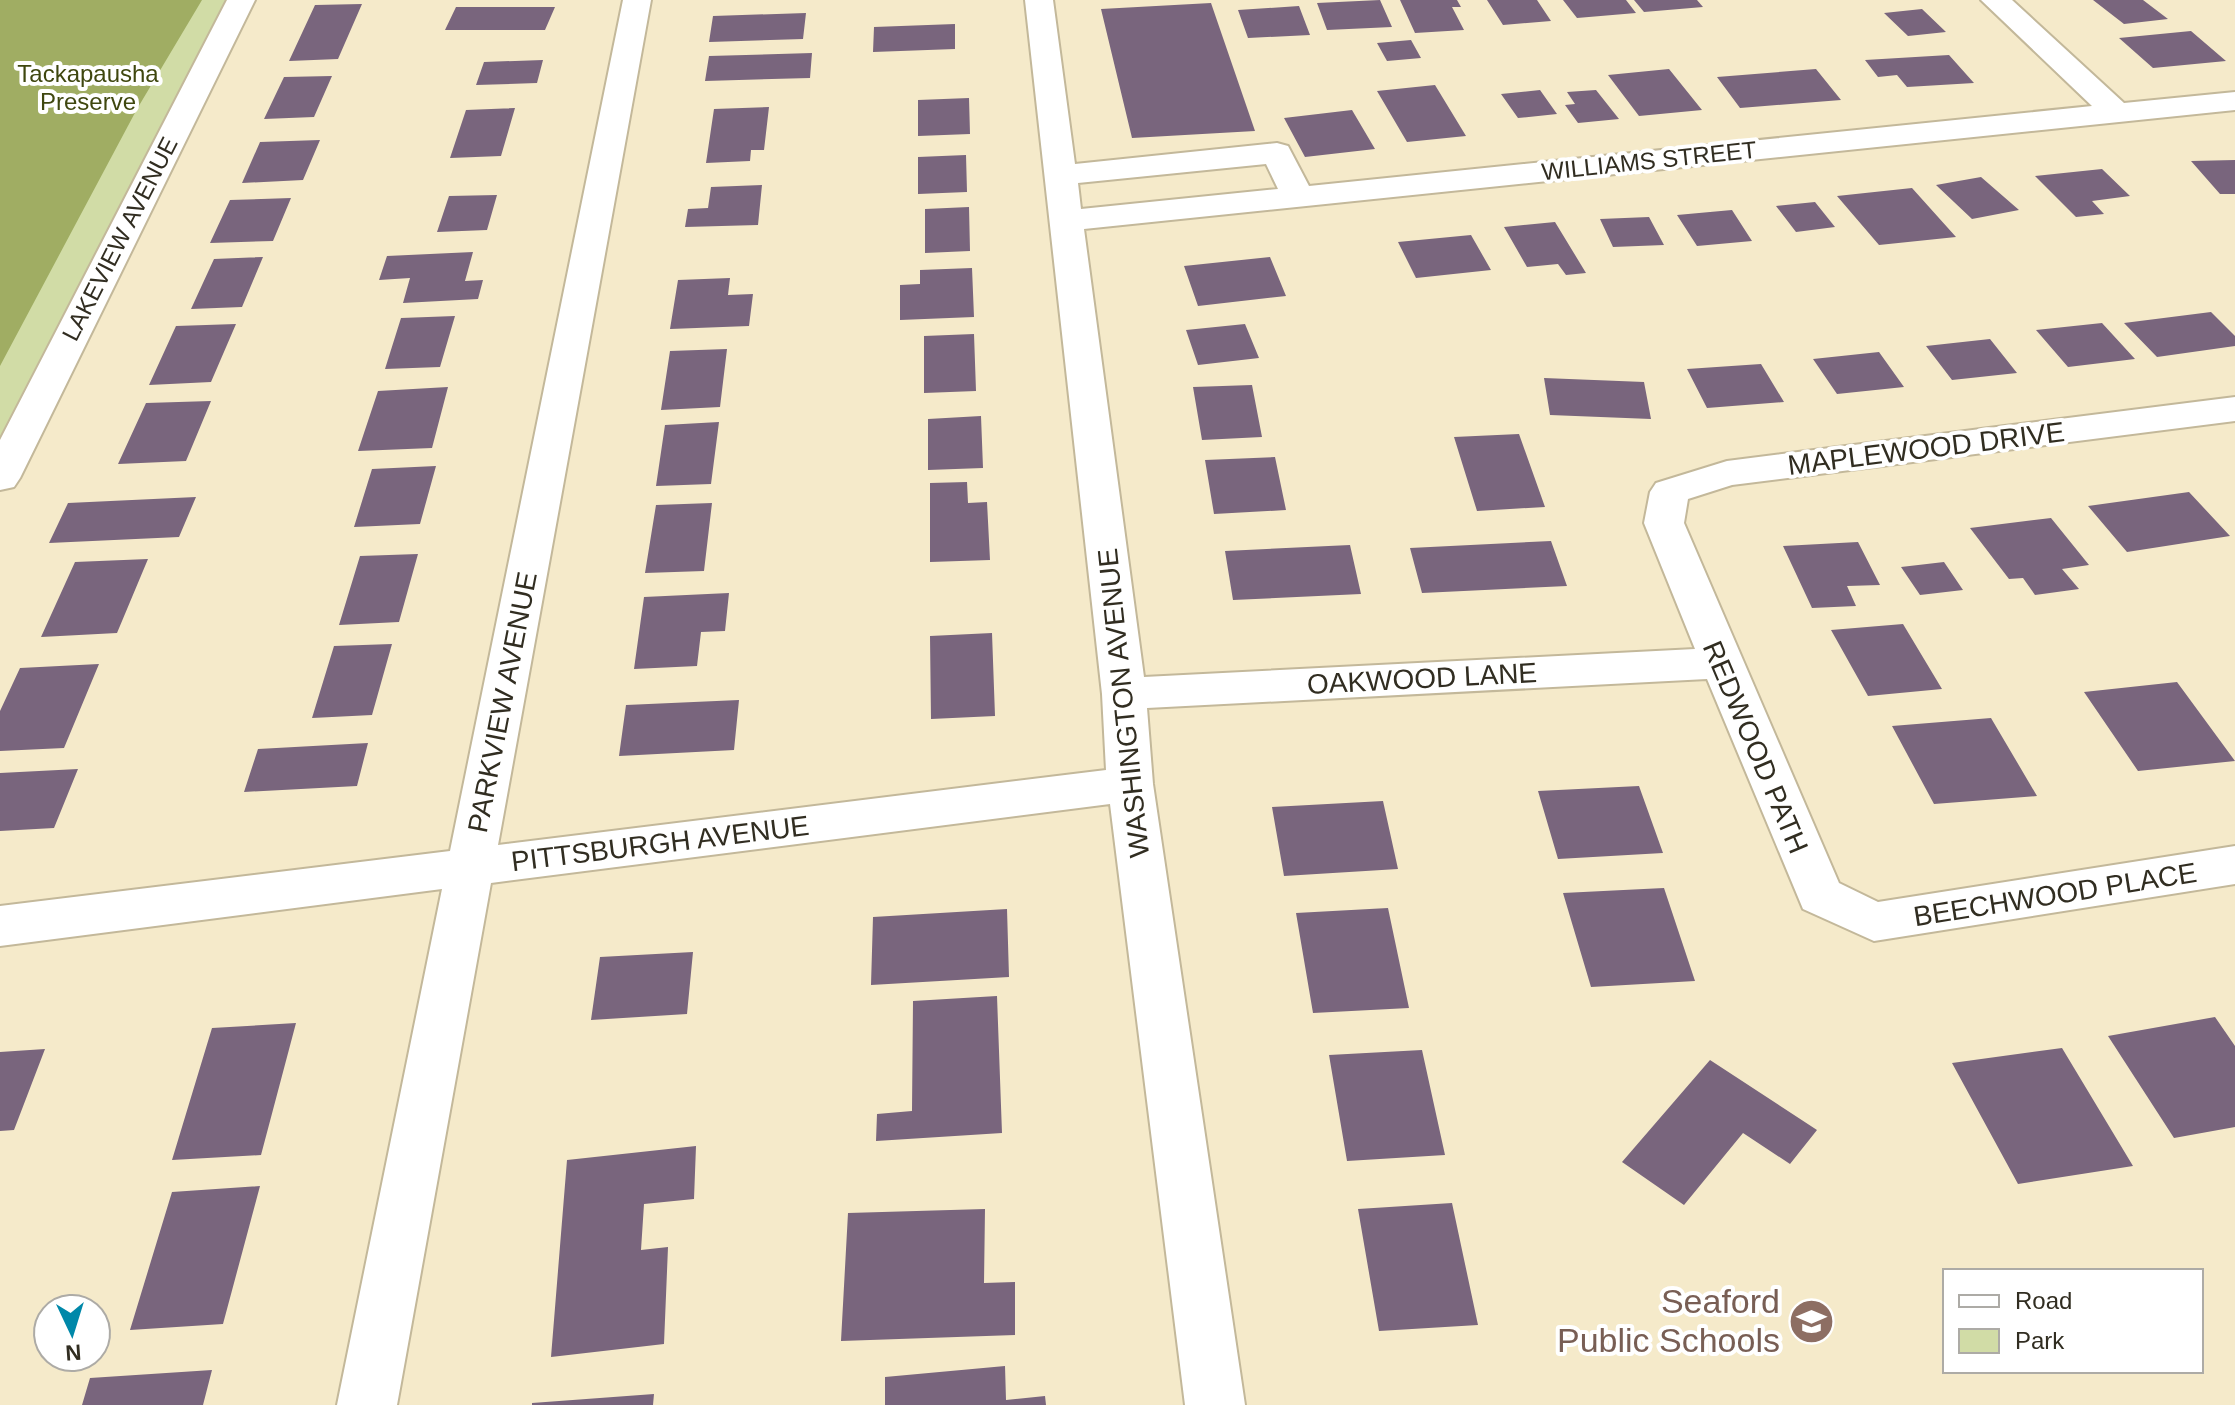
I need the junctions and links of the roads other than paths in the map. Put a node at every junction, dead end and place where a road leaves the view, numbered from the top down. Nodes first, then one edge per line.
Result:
1 (241, 0) edge
2 (637, 0) edge
3 (1039, 0) edge
4 (1995, 0) edge
5 (2235, 101) edge
6 (2117, 113) junction
7 (1061, 175) junction
8 (1298, 197) junction
9 (1064, 221) junction
10 (2235, 409) edge
11 (0, 478) edge
12 (1671, 542) joint
13 (1720, 663) junction
14 (1124, 694) junction
15 (1130, 784) junction
16 (2235, 865) edge
17 (470, 868) junction
18 (1874, 922) joint
19 (0, 926) edge
20 (367, 1405) edge
21 (1215, 1405) edge

1 - 11 street, LAKEVIEW AVENUE
2 - 17 street, PARKVIEW AVENUE
3 - 7 street, WASHINGTON AVENUE
4 - 6 street
5 - 6 street, WILLIAMS STREET
6 - 8 street, WILLIAMS STREET
7 - 8 street
7 - 9 street, WASHINGTON AVENUE
8 - 9 street, WILLIAMS STREET
9 - 14 street, WASHINGTON AVENUE
10 - 12 street, MAPLEWOOD DRIVE
12 - 13 street, REDWOOD PATH
13 - 14 street, OAKWOOD LANE
13 - 18 street, REDWOOD PATH
14 - 15 street, WASHINGTON AVENUE
15 - 17 street, PITTSBURGH AVENUE
15 - 21 street, WASHINGTON AVENUE
16 - 18 street, BEECHWOOD PLACE
17 - 19 street, PITTSBURGH AVENUE
17 - 20 street, PARKVIEW AVENUE

